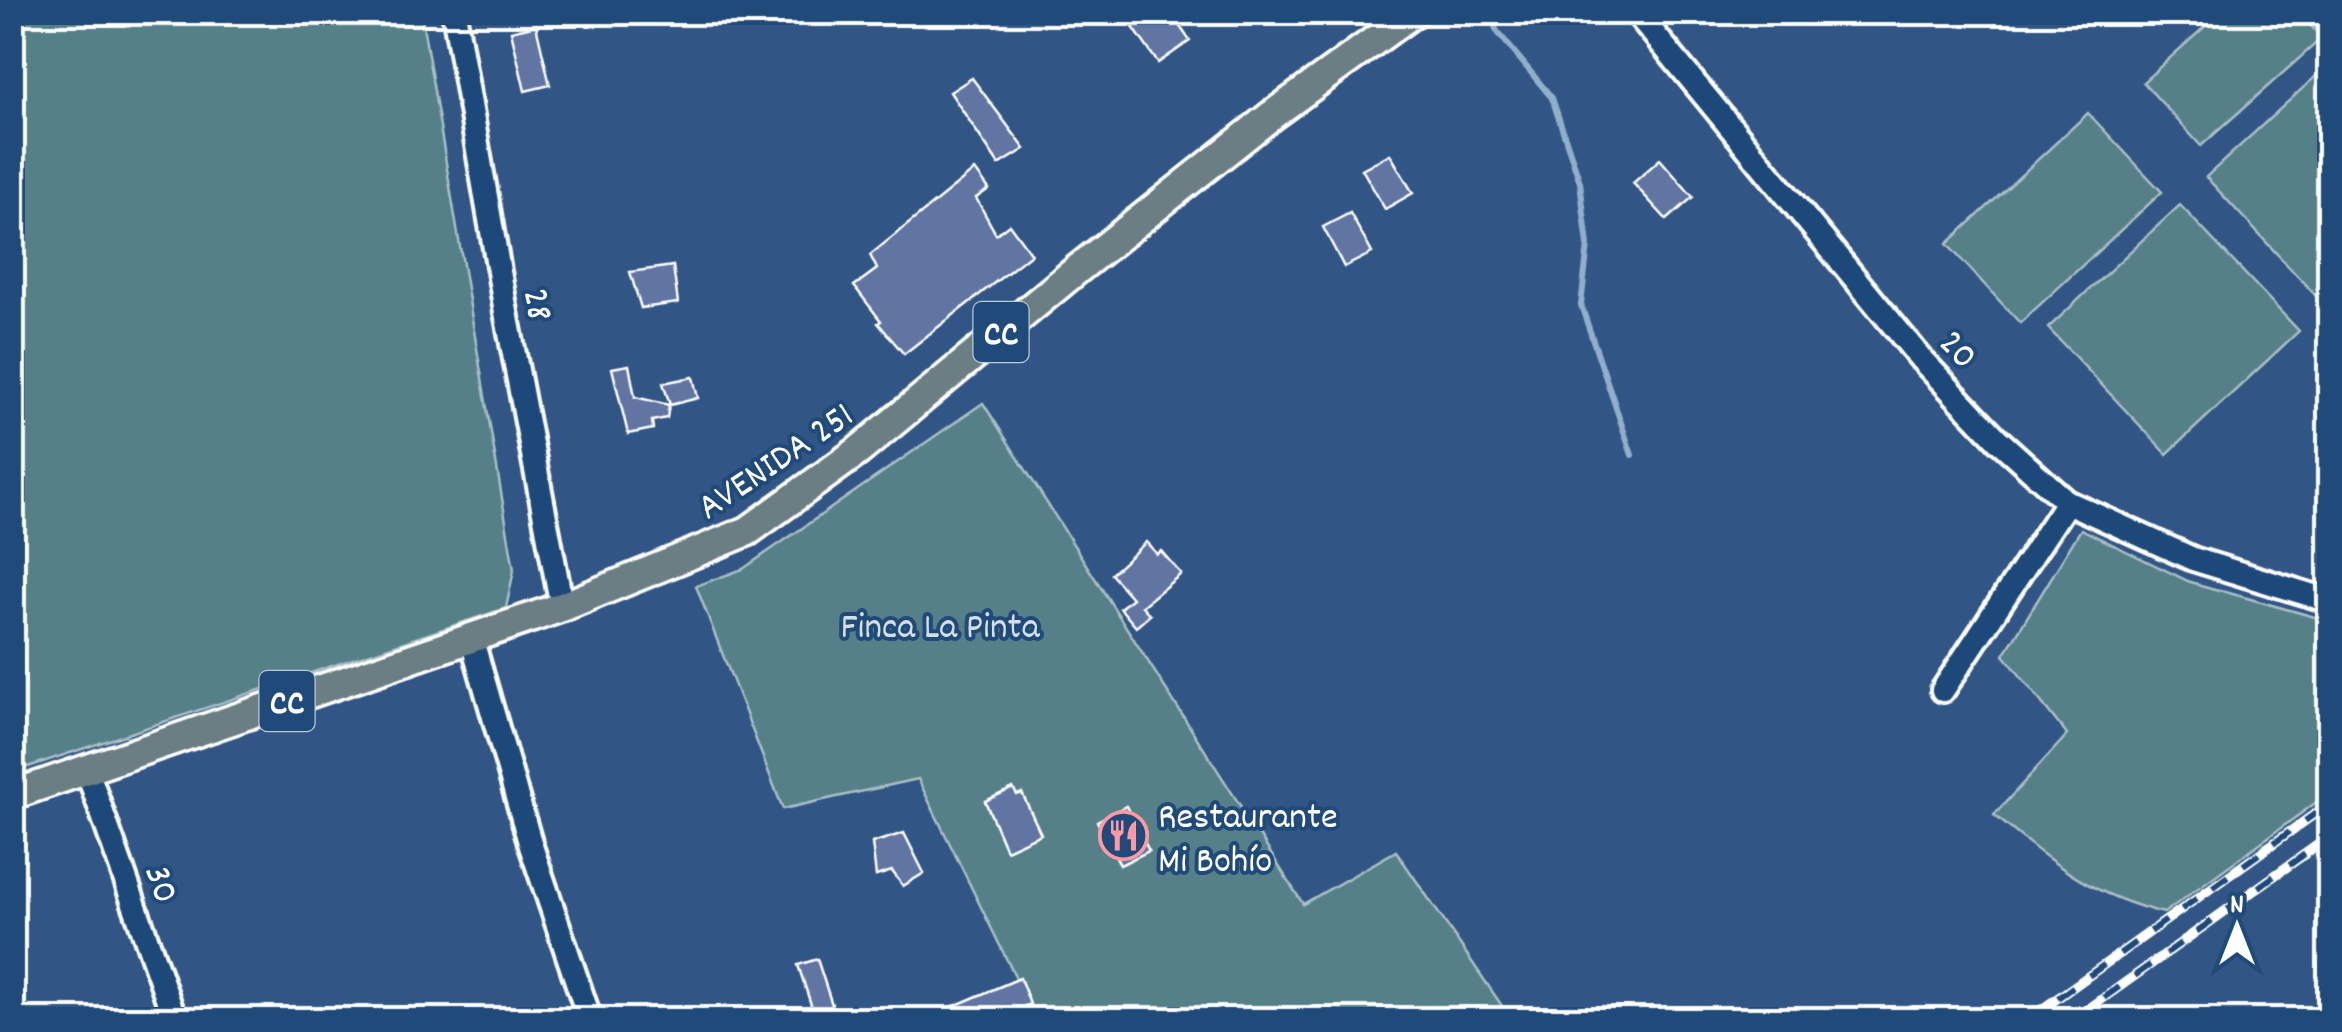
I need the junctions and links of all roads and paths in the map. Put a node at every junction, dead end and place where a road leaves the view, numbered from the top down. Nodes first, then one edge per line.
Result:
1 (454, 12) edge
2 (1414, 12) edge
3 (1636, 12) edge
4 (2068, 502) junction
5 (2330, 601) edge
6 (562, 607) junction
7 (471, 637) junction
8 (1943, 690) dead end
9 (87, 770) junction
10 (12, 794) edge
11 (174, 1020) edge
12 (590, 1020) edge

1 - 6 street, 28
2 - 6 main road, AVENIDA 251 / CC
3 - 4 street, 20
4 - 5 street, 20
4 - 8 street
6 - 7 main road, AVENIDA 251 / CC
7 - 9 main road, AVENIDA 251 / CC
7 - 12 street
9 - 10 main road, AVENIDA 251 / CC
9 - 11 street, 30

